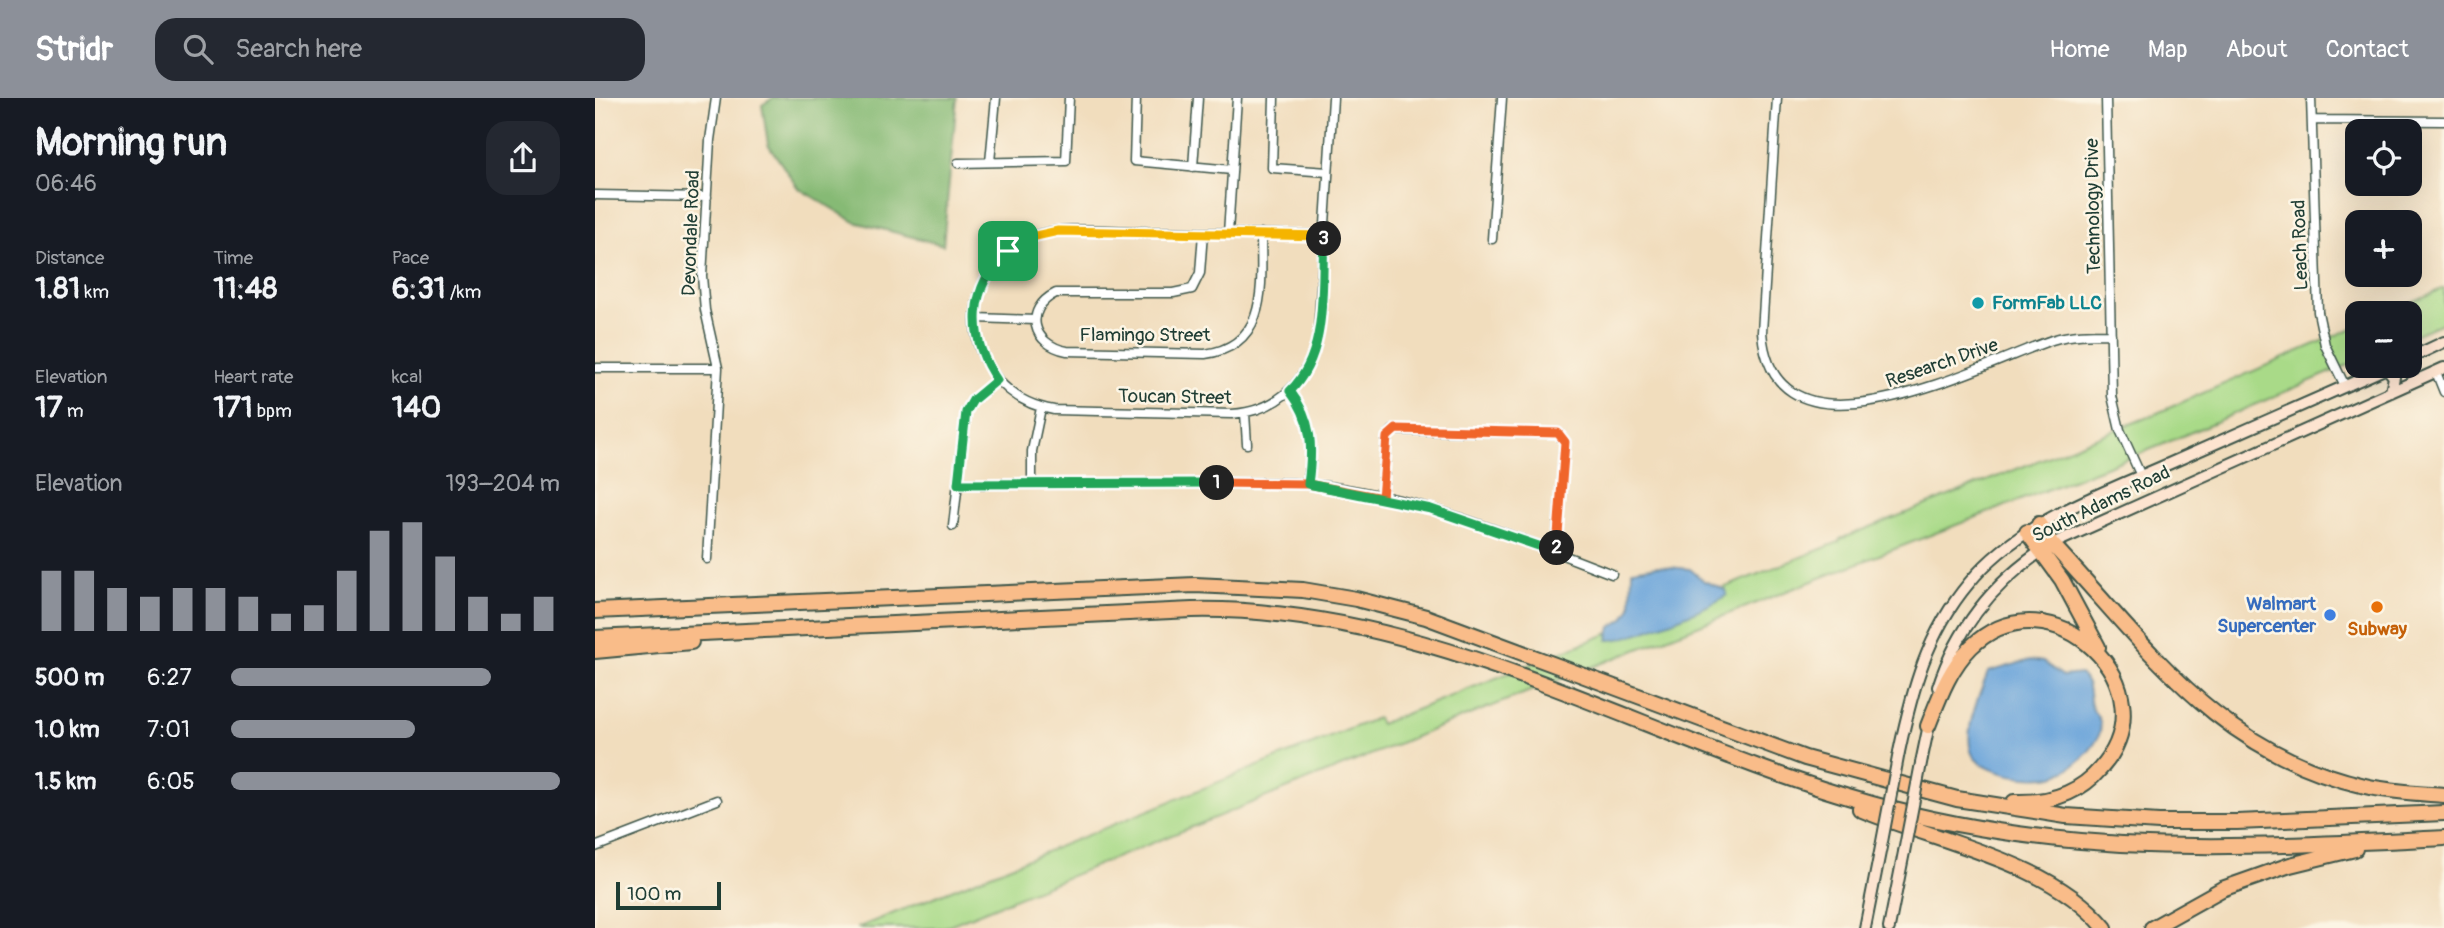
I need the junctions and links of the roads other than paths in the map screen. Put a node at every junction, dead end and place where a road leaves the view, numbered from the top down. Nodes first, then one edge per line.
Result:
1 (716, 98) edge
2 (996, 98) edge
3 (1069, 98) edge
4 (1136, 98) edge
5 (1198, 98) edge
6 (1237, 98) edge
7 (1266, 98) edge
8 (1274, 98) edge
9 (1333, 98) edge
10 (1502, 98) edge
11 (1777, 98) edge
12 (2106, 98) edge
13 (2311, 98) edge
14 (2312, 120) junction
15 (2444, 121) edge
16 (990, 162) junction
17 (957, 163) dead end
18 (1193, 167) junction
19 (1232, 170) junction
20 (1328, 172) junction
21 (595, 195) edge
22 (707, 197) junction
23 (1203, 233) junction
24 (1227, 233) junction
25 (1261, 233) junction
26 (1324, 236) junction
27 (1492, 239) dead end
28 (975, 317) junction
29 (1035, 320) junction
30 (2111, 334) junction
31 (2444, 342) edge
32 (2422, 352) edge
33 (595, 368) edge
34 (718, 368) junction
35 (2440, 370) edge
36 (2364, 378) edge
37 (2394, 378) edge
38 (997, 380) junction
39 (2345, 386) junction
40 (1290, 391) junction
41 (2391, 392) junction
42 (2444, 392) edge
43 (1041, 408) junction
44 (1245, 413) junction
45 (1247, 444) dead end
46 (2209, 446) junction
47 (2214, 470) junction
48 (2141, 476) junction
49 (1033, 483) junction
50 (958, 484) junction
51 (1308, 484) junction
52 (1382, 498) junction
53 (953, 526) dead end
54 (2033, 528) junction
55 (2047, 547) junction
56 (1556, 552) junction
57 (707, 559) dead end
58 (1612, 574) dead end
59 (595, 611) edge
60 (839, 627) junction
61 (595, 638) edge
62 (595, 651) edge
63 (2103, 658) junction
64 (1929, 726) junction
65 (1798, 781) junction
66 (2444, 795) edge
67 (1957, 799) junction
68 (717, 800) dead end
69 (2444, 813) edge
70 (2444, 838) edge
71 (2387, 841) junction
72 (595, 847) edge
73 (1865, 928) edge
74 (1889, 928) edge
75 (2105, 928) edge
76 (2152, 928) edge

1 - 22 street, Devondale Road
2 - 16 street
3 - 16 street
4 - 18 street
5 - 18 street
6 - 19 street
7 - 8 street
8 - 20 street
9 - 20 street
10 - 27 street
11 - 30 street, Research Drive
12 - 30 street, Technology Drive
13 - 14 street, Leach Road
14 - 15 street
14 - 39 street, Leach Road
16 - 17 street
18 - 19 street
19 - 24 street
20 - 26 street
21 - 22 street
22 - 34 street, Devondale Road
23 - 24 street, Toucan Street
23 - 28 street, Toucan Street
23 - 29 street
24 - 25 street, Toucan Street
25 - 26 street, Toucan Street
25 - 29 street, Flamingo Street
26 - 40 street, Toucan Street
28 - 29 street
28 - 38 street, Toucan Street
30 - 48 street, Technology Drive
31 - 32 main road
33 - 34 street
34 - 57 street, Devondale Road
35 - 41 main road, South Adams Road
35 - 42 street
36 - 39 main road, South Adams Road
37 - 41 main road
38 - 43 street, Toucan Street
38 - 50 street
39 - 46 main road, South Adams Road
40 - 44 street, Toucan Street
40 - 51 street
41 - 47 main road, South Adams Road
43 - 44 street, Toucan Street
43 - 49 street
44 - 45 street
46 - 47 main road
46 - 48 main road, South Adams Road
47 - 55 main road, South Adams Road
48 - 54 main road, South Adams Road
49 - 50 street
49 - 51 street
50 - 53 street
51 - 52 street
52 - 56 street
52 - 56 street
54 - 55 highway
54 - 73 main road, South Adams Road, bridge
55 - 63 highway
55 - 64 main road, South Adams Road
55 - 66 highway
56 - 58 street
59 - 67 highway
60 - 61 highway
60 - 62 highway
60 - 65 highway
63 - 64 highway
63 - 67 highway
64 - 74 main road, South Adams Road, bridge
65 - 71 highway
65 - 75 highway
67 - 69 highway
68 - 72 street
70 - 71 highway
71 - 76 highway

